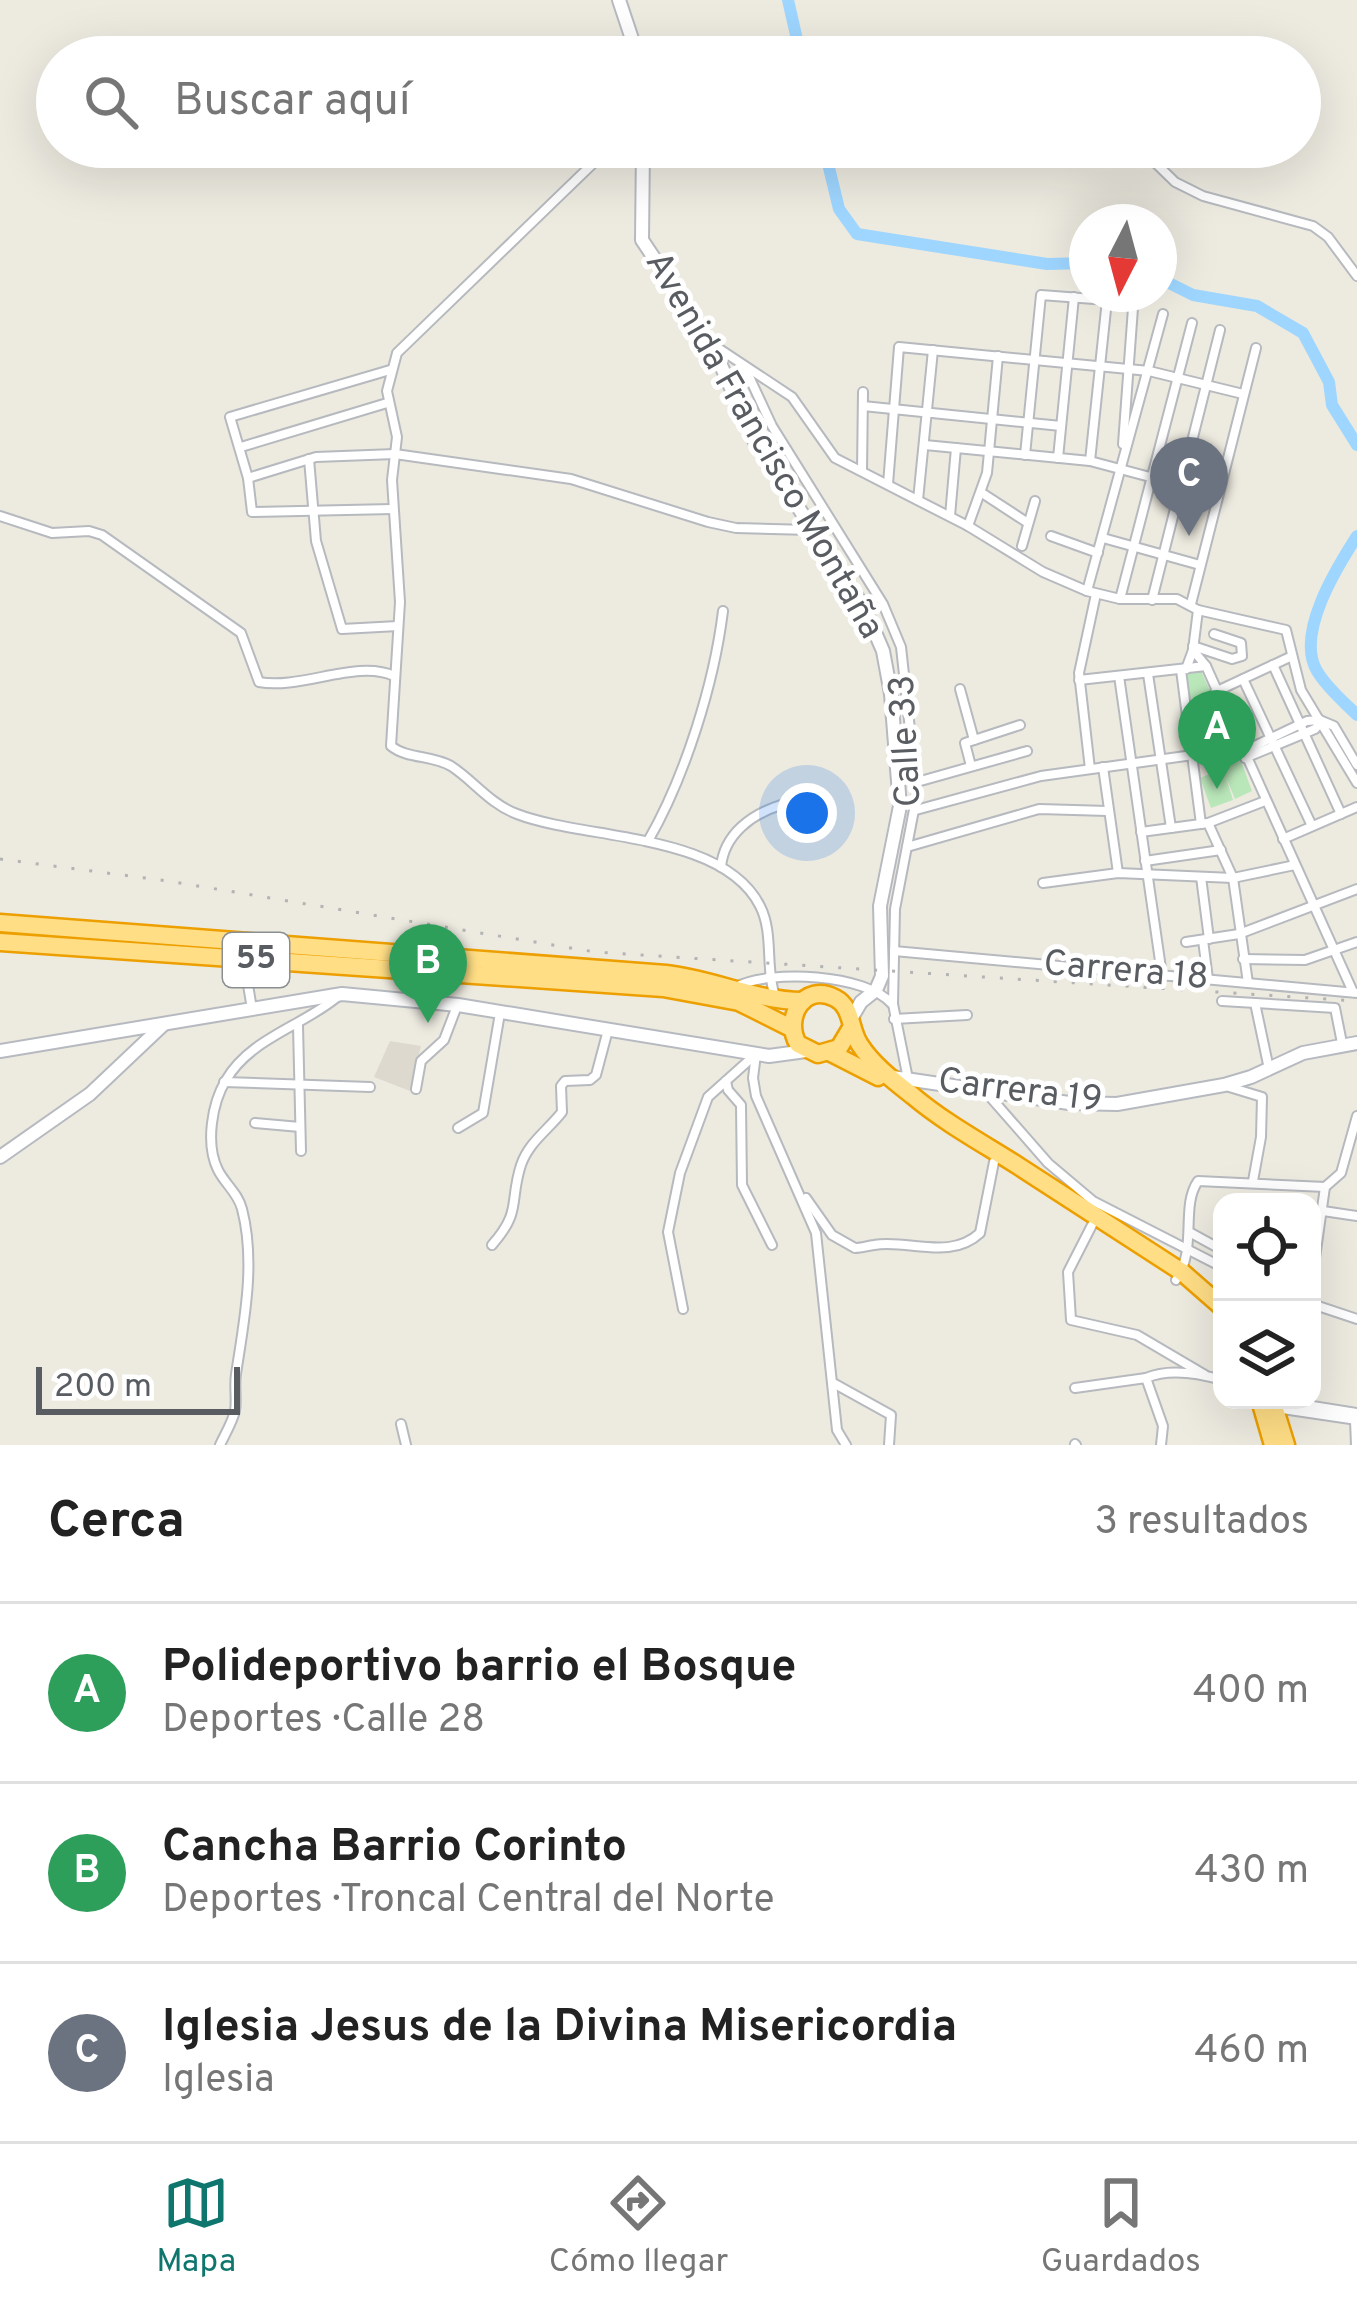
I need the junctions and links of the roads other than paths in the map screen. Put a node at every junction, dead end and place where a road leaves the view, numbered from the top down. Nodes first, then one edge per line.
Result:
1 (619, 0) edge
2 (631, 36) edge
3 (588, 168) edge
4 (642, 168) edge
5 (1161, 168) edge
6 (1357, 276) edge
7 (1069, 296) edge
8 (1072, 312) edge
9 (1106, 312) edge
10 (1133, 312) edge
11 (1163, 314) dead end
12 (1192, 323) dead end
13 (1220, 330) dead end
14 (712, 345) junction
15 (1256, 348) dead end
16 (933, 350) junction
17 (998, 356) junction
18 (1035, 360) junction
19 (1067, 363) junction
20 (1100, 366) junction
21 (745, 368) junction
22 (1129, 369) junction
23 (390, 370) junction
24 (1149, 371) junction
25 (1178, 378) junction
26 (1206, 385) junction
27 (863, 392) dead end
28 (1243, 394) junction
29 (387, 403) junction
30 (863, 406) junction
31 (895, 409) junction
32 (928, 412) junction
33 (993, 419) junction
34 (1028, 423) junction
35 (1061, 426) junction
36 (925, 445) junction
37 (241, 447) junction
38 (956, 448) junction
39 (990, 452) junction
40 (395, 454) junction
41 (1025, 455) junction
42 (1058, 458) junction
43 (308, 459) junction
44 (1090, 461) junction
45 (1121, 463) junction
46 (862, 471) junction
47 (1152, 477) junction
48 (248, 478) junction
49 (888, 484) junction
50 (1180, 485) junction
51 (1195, 489) dead end
52 (982, 493) junction
53 (919, 500) junction
54 (1035, 501) dead end
55 (393, 509) junction
56 (311, 511) junction
57 (0, 516) edge
58 (950, 517) junction
59 (1028, 524) junction
60 (968, 526) junction
61 (812, 530) junction
62 (1052, 536) dead end
63 (1103, 537) junction
64 (1022, 546) dead end
65 (1133, 547) junction
66 (1098, 553) junction
67 (1163, 555) junction
68 (1200, 565) junction
69 (1092, 592) junction
70 (1120, 598) junction
71 (1151, 600) junction
72 (1194, 607) junction
73 (723, 611) dead end
74 (398, 626) junction
75 (1214, 634) dead end
76 (1193, 648) junction
77 (1290, 657) junction
78 (1273, 665) junction
79 (1206, 666) junction
80 (1184, 669) junction
81 (1148, 674) junction
82 (394, 676) junction
83 (1119, 676) junction
84 (1243, 679) junction
85 (1079, 680) junction
86 (960, 688) dead end
87 (1215, 692) junction
88 (1322, 720) junction
89 (1020, 725) dead end
90 (1302, 729) junction
91 (974, 740) junction
92 (1273, 742) junction
93 (1027, 751) dead end
94 (1350, 753) edge
95 (1193, 754) junction
96 (1244, 755) junction
97 (1161, 759) junction
98 (1130, 764) junction
99 (1357, 766) edge
100 (971, 767) junction
101 (1103, 767) junction
102 (1090, 769) junction
103 (917, 782) junction
104 (1357, 783) edge
105 (1265, 801) junction
106 (781, 805) dead end
107 (1357, 807) edge
108 (916, 810) junction
109 (1108, 811) junction
110 (1341, 814) junction
111 (1205, 824) junction
112 (1312, 826) junction
113 (1171, 828) junction
114 (1141, 832) junction
115 (1283, 838) junction
116 (648, 841) junction
117 (907, 847) junction
118 (1221, 850) junction
119 (1145, 861) junction
120 (1295, 865) junction
121 (721, 867) junction
122 (1118, 873) junction
123 (1147, 877) junction
124 (1201, 877) junction
125 (1233, 878) junction
126 (1043, 883) dead end
127 (1357, 889) edge
128 (1315, 906) junction
129 (0, 923) edge
130 (1239, 934) junction
131 (1206, 939) junction
132 (0, 941) edge
133 (1186, 942) dead end
134 (1357, 942) edge
135 (894, 951) junction
136 (1334, 951) junction
137 (1244, 958) junction
138 (244, 959) junction
139 (418, 972) junction
140 (1162, 975) junction
141 (771, 976) junction
142 (1208, 979) junction
143 (1248, 983) junction
144 (735, 988) junction
145 (876, 990) junction
146 (1355, 993) edge
147 (342, 994) junction
148 (416, 999) junction
149 (308, 1000) junction
150 (778, 1000) junction
151 (802, 1000) junction
152 (1222, 1001) dead end
153 (1255, 1003) junction
154 (893, 1004) junction
155 (458, 1005) junction
156 (252, 1009) junction
157 (501, 1011) junction
158 (967, 1015) dead end
159 (313, 1016) junction
160 (894, 1019) junction
161 (164, 1024) junction
162 (851, 1024) junction
163 (298, 1025) junction
164 (608, 1030) junction
165 (792, 1031) junction
166 (1350, 1043) edge
167 (806, 1051) junction
168 (0, 1052) edge
169 (831, 1053) junction
170 (756, 1054) junction
171 (781, 1055) junction
172 (1269, 1069) junction
173 (899, 1078) junction
174 (726, 1081) junction
175 (224, 1082) junction
176 (935, 1083) junction
177 (1224, 1085) junction
178 (299, 1087) junction
179 (370, 1088) dead end
180 (416, 1089) dead end
181 (984, 1090) junction
182 (1012, 1094) junction
183 (928, 1108) junction
184 (1357, 1116) edge
185 (1010, 1119) junction
186 (255, 1123) dead end
187 (300, 1127) junction
188 (458, 1128) dead end
189 (301, 1151) dead end
190 (0, 1157) edge
191 (994, 1162) junction
192 (1253, 1181) junction
193 (795, 1184) junction
194 (1325, 1187) junction
195 (1322, 1211) junction
196 (1357, 1216) edge
197 (1321, 1221) edge
198 (1092, 1225) junction
199 (1191, 1233) junction
200 (492, 1245) dead end
201 (1213, 1245) edge
202 (772, 1246) dead end
203 (1188, 1251) junction
204 (1213, 1264) edge
205 (1179, 1276) junction
206 (1214, 1301) edge
207 (1321, 1307) edge
208 (683, 1309) dead end
209 (1213, 1313) edge
210 (1357, 1319) edge
211 (1205, 1375) junction
212 (1213, 1377) edge
213 (1146, 1378) junction
214 (833, 1383) junction
215 (1076, 1388) dead end
216 (1273, 1409) edge
217 (1275, 1409) edge
218 (1314, 1409) edge
219 (1356, 1416) edge
220 (401, 1424) dead end
221 (220, 1445) edge
222 (406, 1445) edge
223 (846, 1445) edge
224 (889, 1445) edge
225 (1161, 1445) edge
226 (1273, 1445) edge
227 (1286, 1445) edge
228 (1356, 1445) edge

1 - 2 street
3 - 23 street
4 - 14 street, Avenida Francisco Montaña
5 - 6 street
7 - 18 street
8 - 19 street
9 - 20 street
10 - 22 street
11 - 24 street
12 - 25 street
13 - 26 street
14 - 21 street
14 - 61 street, Avenida Francisco Montaña
15 - 28 street
16 - 17 street
16 - 31 street
16 - 32 street
17 - 18 street
17 - 33 street
18 - 19 street
18 - 34 street
19 - 20 street
19 - 35 street
20 - 22 street
20 - 44 street
21 - 46 street
21 - 103 street, Calle 33
22 - 24 street
22 - 45 street
23 - 29 street
23 - 37 street
24 - 25 street
24 - 45 street
25 - 26 street
25 - 47 street
26 - 28 street
26 - 50 street
27 - 30 street
28 - 68 street
29 - 37 street
29 - 40 street
30 - 31 street
30 - 46 street
31 - 32 street
31 - 49 street
32 - 33 street
32 - 36 street
33 - 34 street
33 - 39 street
34 - 35 street
34 - 41 street
35 - 42 street
36 - 38 street
36 - 53 street
37 - 48 street
38 - 39 street
38 - 58 street
39 - 41 street
39 - 52 street
40 - 43 street
40 - 55 street
40 - 61 street
41 - 42 street
42 - 44 street
43 - 48 street
43 - 56 street
44 - 45 street
45 - 47 street
45 - 63 street
46 - 49 street
47 - 50 street
47 - 65 street
48 - 56 street
49 - 53 street
50 - 51 street
50 - 67 street
52 - 59 street
52 - 60 street
53 - 58 street
54 - 59 street
55 - 56 street
55 - 74 street
56 - 74 street
57 - 82 street
58 - 60 street
59 - 64 street
60 - 69 street
61 - 145 street, Avenida Francisco Montaña
62 - 66 street
63 - 65 street
63 - 66 street
65 - 67 street
65 - 70 street
66 - 69 street
67 - 68 street
67 - 71 street
68 - 72 street
69 - 70 street
69 - 85 street
70 - 71 street
71 - 72 street
72 - 76 street
72 - 77 street
73 - 116 street
74 - 82 street
75 - 76 street
76 - 79 street
76 - 80 street
77 - 78 street
77 - 88 street
78 - 84 street
78 - 90 street
79 - 80 street
79 - 87 street
80 - 81 street
80 - 95 street
81 - 83 street
81 - 97 street
82 - 116 street
83 - 85 street
83 - 98 street
84 - 87 street
84 - 92 street
85 - 102 street
86 - 91 street
87 - 96 street
88 - 90 street
88 - 94 street
89 - 91 street
90 - 92 street
90 - 110 street
91 - 100 street
92 - 96 street
92 - 112 street
93 - 100 street
94 - 99 street
94 - 104 street
95 - 97 street
95 - 111 street
96 - 105 street
97 - 98 street
97 - 113 street
98 - 101 street
98 - 114 street
100 - 103 street
101 - 102 street
101 - 109 street
102 - 108 street
103 - 108 street, Calle 33
105 - 111 street
105 - 115 street
106 - 121 street
107 - 110 street
108 - 117 street, Calle 33
109 - 117 street
109 - 122 street
110 - 112 street
111 - 113 street
111 - 118 street
112 - 115 street
113 - 114 street
114 - 119 street
115 - 120 street
116 - 121 street
117 - 135 street, Calle 33
118 - 119 street
118 - 125 street
119 - 123 street
120 - 125 street
120 - 128 street
121 - 141 street
122 - 123 street
122 - 126 street
123 - 124 street
123 - 140 street
124 - 125 street
124 - 131 street
125 - 130 street
127 - 128 street
128 - 130 street
128 - 136 street
129 - 144 highway, 55
130 - 131 street
130 - 137 street
131 - 133 street
131 - 142 street
132 - 138 highway, 55
134 - 136 street
135 - 140 street, Carrera 18
135 - 154 street, Calle 33
136 - 137 street
136 - 146 street
137 - 143 street
138 - 139 highway, 55
138 - 156 street
139 - 148 street
139 - 165 highway, 55
140 - 142 street, Carrera 18
141 - 144 street
141 - 145 street
141 - 150 street
142 - 143 street, Carrera 18
143 - 146 street, Carrera 18
144 - 150 highway, 55
145 - 154 street
145 - 162 street
147 - 148 street
147 - 149 street
147 - 159 street
148 - 155 street
149 - 156 street
149 - 159 street
150 - 151 highway, 55
151 - 162 highway, 55
151 - 165 highway
152 - 153 street
153 - 166 street
153 - 172 street
154 - 160 street, Calle 33
155 - 157 street
155 - 180 street
156 - 161 street
157 - 164 street
157 - 188 street
158 - 160 street
159 - 163 street
160 - 173 street, Calle 33
161 - 168 street
161 - 190 street
162 - 169 highway
162 - 173 highway, 55
163 - 175 street
163 - 178 street
164 - 170 street
164 - 200 street
165 - 167 highway, 55
165 - 171 street
166 - 172 street, Carrera 19
167 - 169 highway, 55
167 - 171 street
169 - 191 highway, 55
170 - 171 street
170 - 174 street
170 - 193 street
172 - 177 street, Carrera 19
173 - 176 street, Carrera 19
173 - 183 highway, 55
174 - 202 street
174 - 208 street
175 - 178 street
175 - 221 street
176 - 181 street, Carrera 19
176 - 183 street
177 - 182 street, Carrera 19
177 - 192 street
178 - 179 street
178 - 187 street
181 - 182 street, Carrera 19
181 - 185 street
182 - 185 street
183 - 205 highway, 55
184 - 194 street
185 - 203 street
186 - 187 street
187 - 189 street
191 - 193 street
191 - 198 highway, 55
192 - 194 street
192 - 199 street
193 - 214 street
194 - 195 street
195 - 196 street
195 - 197 street
198 - 205 highway, 55
198 - 211 street
199 - 201 street
199 - 203 street
203 - 204 street
203 - 205 street
205 - 206 highway, 55
205 - 209 highway, 55
207 - 210 street
211 - 212 street
211 - 213 street
213 - 215 street
213 - 225 street
214 - 223 street
214 - 224 street
216 - 226 highway
217 - 227 highway
218 - 219 street
219 - 228 street
220 - 222 street

